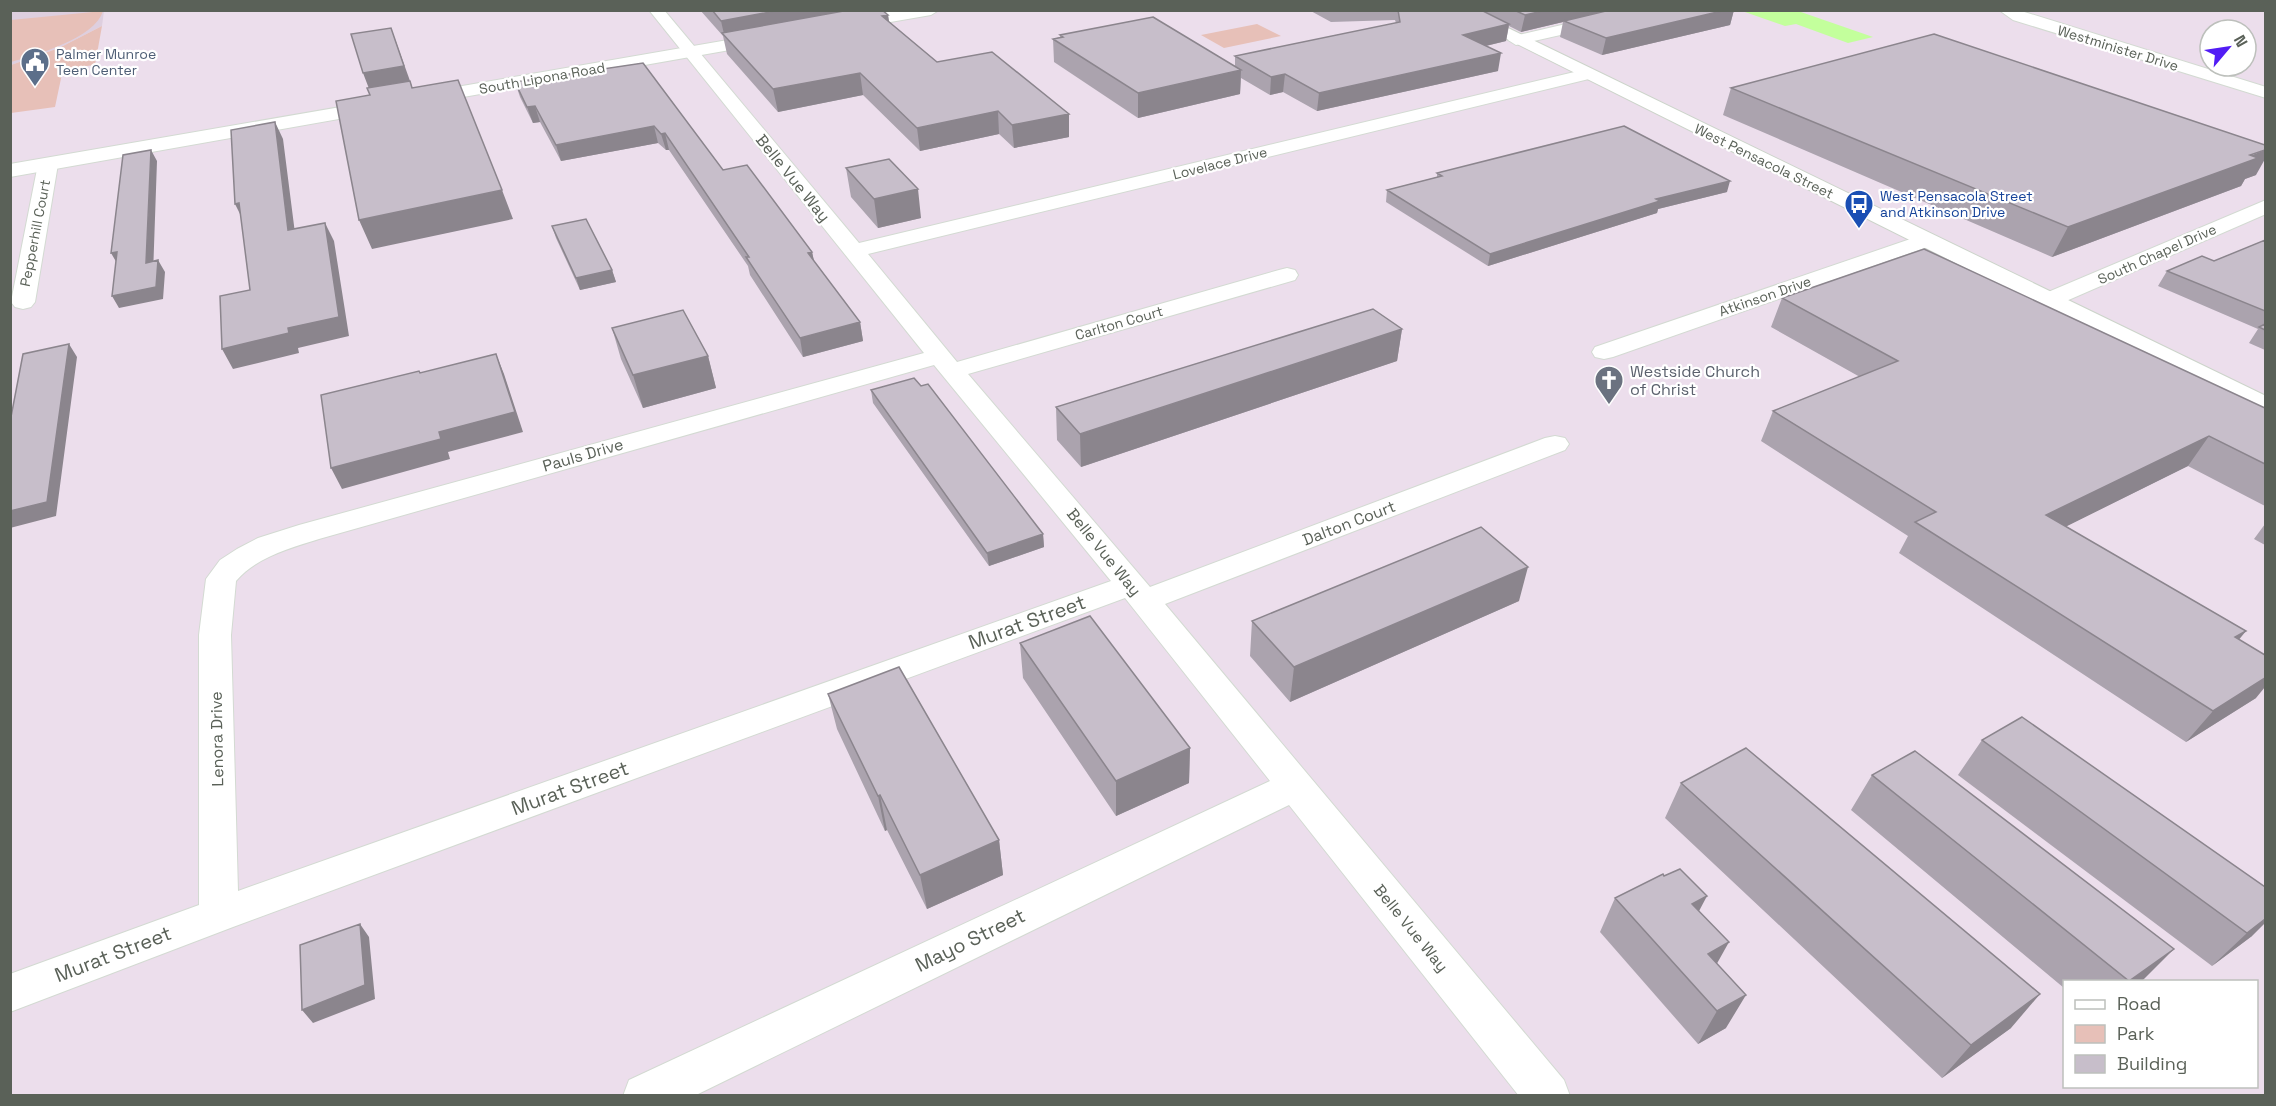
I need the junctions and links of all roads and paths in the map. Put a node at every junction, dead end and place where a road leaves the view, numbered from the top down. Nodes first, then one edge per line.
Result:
1 (656, 10) edge
2 (1457, 10) edge
3 (1649, 10) edge
4 (2006, 10) edge
5 (922, 11) edge
6 (827, 28) edge
7 (784, 36) edge
8 (1516, 40) junction
9 (690, 52) junction
10 (1587, 74) junction
11 (2265, 93) edge
12 (48, 164) junction
13 (10, 171) edge
14 (2265, 206) edge
15 (35, 234) junction
16 (10, 239) edge
17 (1925, 240) junction
18 (853, 251) junction
19 (1287, 275) dead end
20 (2049, 300) junction
21 (23, 302) dead end
22 (1604, 352) dead end
23 (946, 363) junction
24 (2265, 407) edge
25 (1555, 444) dead end
26 (231, 567) joint
27 (1137, 593) junction
28 (1296, 785) junction
29 (219, 915) junction
30 (10, 993) edge
31 (645, 1095) edge
32 (1548, 1095) edge

1 - 9 street, Belle Vue Way
2 - 8 main road, West Pensacola Street
3 - 8 street
4 - 11 street, Westminister Drive
5 - 6 main road
7 - 9 main road, South Lipona Road
8 - 10 main road, West Pensacola Street
9 - 12 main road, South Lipona Road
9 - 18 street, Belle Vue Way
10 - 17 main road, West Pensacola Street
10 - 18 street, Lovelace Drive
12 - 13 main road, South Lipona Road
12 - 15 street, Pepperhill Court
14 - 20 street, South Chapel Drive
15 - 16 street
15 - 21 street, Pepperhill Court
17 - 20 main road, West Pensacola Street
17 - 22 street, Atkinson Drive
18 - 23 street, Belle Vue Way
19 - 23 street, Carlton Court
20 - 24 main road, West Pensacola Street
23 - 26 street, Pauls Drive
23 - 27 street, Belle Vue Way
25 - 27 street, Dalton Court
26 - 29 street, Lenora Drive
27 - 28 street, Belle Vue Way
27 - 29 street, Murat Street
28 - 31 street, Mayo Street
28 - 32 street, Belle Vue Way
29 - 30 street, Murat Street

